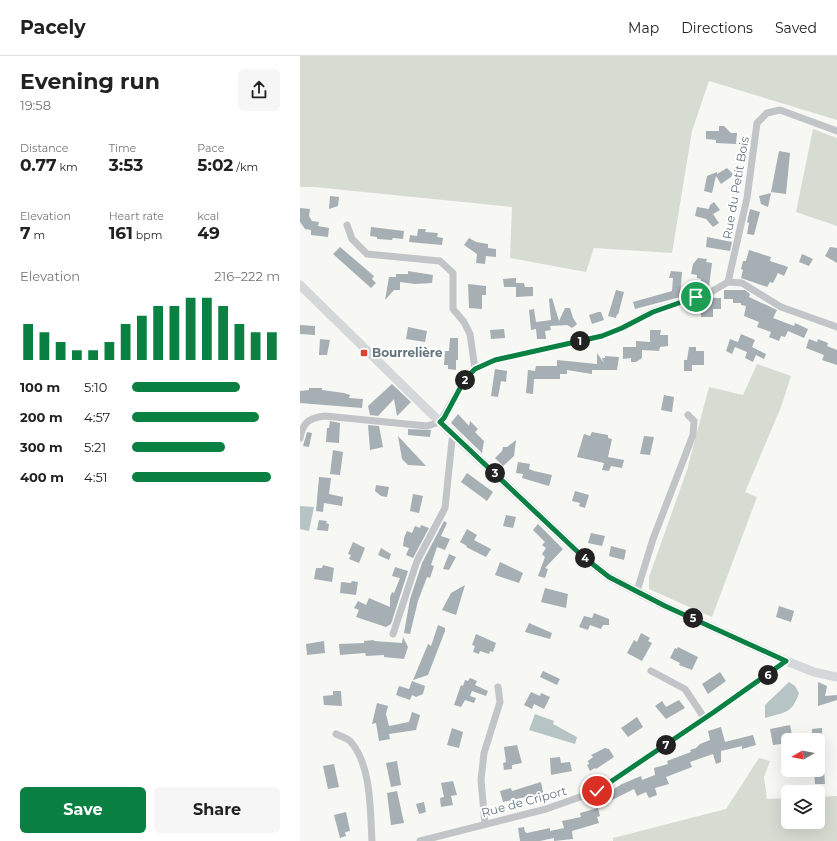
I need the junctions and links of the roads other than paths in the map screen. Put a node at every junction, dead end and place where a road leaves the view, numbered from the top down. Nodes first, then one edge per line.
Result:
1 (837, 131) edge
2 (347, 225) dead end
3 (728, 282) junction
4 (300, 285) edge
5 (837, 327) edge
6 (475, 369) junction
7 (688, 415) dead end
8 (440, 422) junction
9 (455, 436) junction
10 (300, 438) edge
11 (637, 592) junction
12 (393, 634) dead end
13 (786, 661) junction
14 (651, 671) dead end
15 (837, 677) edge
16 (498, 687) dead end
17 (705, 719) junction
18 (336, 734) dead end
19 (485, 824) junction
20 (372, 841) edge
21 (420, 841) edge

1 - 3 street, Rue du Petit Bois
2 - 6 street
3 - 5 street
3 - 6 street
4 - 8 main road
6 - 8 street
7 - 11 street
8 - 9 main road
8 - 10 street
9 - 11 main road
9 - 12 street
11 - 13 main road
13 - 15 main road
13 - 17 street, Rue de Criport
14 - 17 street
16 - 19 street
17 - 19 street, Rue de Criport
18 - 20 street
19 - 21 street, Rue de Criport

